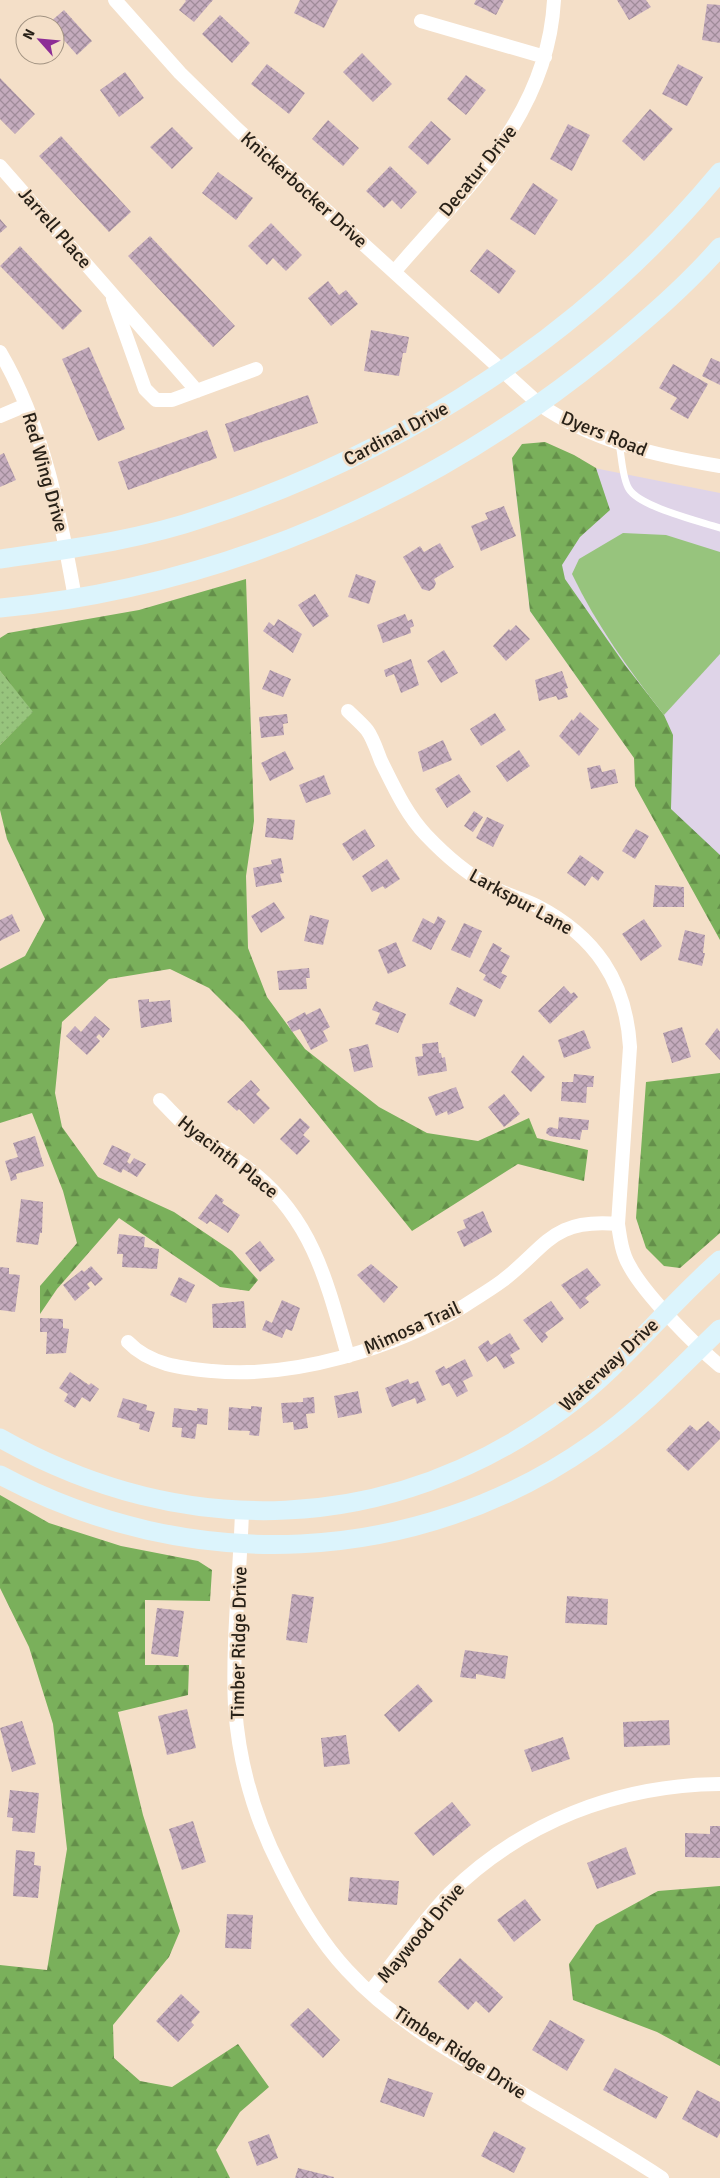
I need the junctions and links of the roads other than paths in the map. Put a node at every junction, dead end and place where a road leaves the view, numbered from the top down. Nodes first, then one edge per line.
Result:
1 (114, 0) edge
2 (554, 0) edge
3 (421, 21) dead end
4 (545, 56) junction
5 (0, 166) edge
6 (720, 172) edge
7 (720, 247) edge
8 (394, 272) junction
9 (110, 291) junction
10 (0, 352) edge
11 (256, 369) dead end
12 (502, 370) junction
13 (198, 391) junction
14 (539, 404) junction
15 (26, 405) junction
16 (0, 416) edge
17 (619, 444) junction
18 (720, 466) edge
19 (720, 528) edge
20 (66, 550) junction
21 (0, 559) edge
22 (75, 598) junction
23 (0, 608) edge
24 (348, 711) dead end
25 (160, 1100) dead end
26 (618, 1224) junction
27 (720, 1260) edge
28 (667, 1312) junction
29 (720, 1329) edge
30 (128, 1342) dead end
31 (701, 1348) junction
32 (348, 1356) junction
33 (720, 1366) edge
34 (0, 1438) edge
35 (0, 1475) edge
36 (242, 1511) junction
37 (241, 1544) junction
38 (720, 1784) edge
39 (370, 1992) junction
40 (662, 2178) edge

1 - 8 street, Knickerbocker Drive
2 - 4 street, Decatur Drive
3 - 4 street
4 - 8 street, Decatur Drive
5 - 9 street, Jarrell Place
6 - 12 main road, Cardinal Drive
7 - 14 main road
8 - 12 street, Knickerbocker Drive
9 - 13 street, Jarrell Place
9 - 13 street, Jarrell Place
10 - 15 street, Red Wing Drive
11 - 13 street, Jarrell Place
12 - 14 street, Dyers Road
12 - 20 main road, Cardinal Drive
14 - 17 street, Dyers Road
14 - 22 main road
15 - 16 street
15 - 20 street, Red Wing Drive
17 - 18 street, Dyers Road
17 - 19 lane
20 - 21 main road, Cardinal Drive
20 - 22 street, Red Wing Drive
22 - 23 main road
24 - 26 street, Larkspur Lane
25 - 32 street, Hyacinth Place
26 - 28 street, Larkspur Lane
26 - 32 street, Mimosa Trail
27 - 28 main road, Waterway Drive
28 - 31 street, Larkspur Lane
28 - 36 main road, Waterway Drive
29 - 31 main road
30 - 32 street, Mimosa Trail
31 - 33 street, Larkspur Lane
31 - 37 main road
34 - 36 main road, Waterway Drive
35 - 37 main road
36 - 37 street, Timber Ridge Drive
37 - 39 street, Timber Ridge Drive
38 - 39 street, Maywood Drive
39 - 40 street, Timber Ridge Drive

